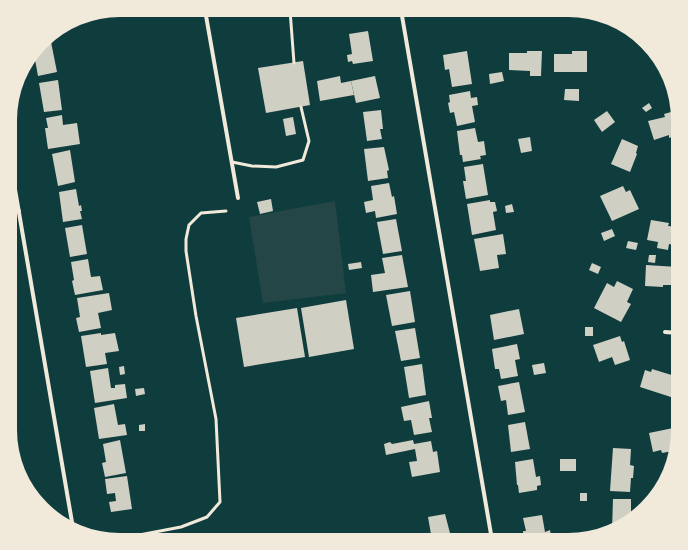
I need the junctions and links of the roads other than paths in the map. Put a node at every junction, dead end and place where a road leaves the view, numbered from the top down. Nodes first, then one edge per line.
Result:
1 (206, 17) edge
2 (291, 17) edge
3 (402, 17) edge
4 (294, 63) dead end
5 (301, 107) dead end
6 (232, 162) junction
7 (238, 198) dead end
8 (17, 200) edge
9 (19, 211) joint
10 (226, 211) dead end
11 (665, 332) dead end
12 (671, 332) edge
13 (72, 520) edge
14 (150, 533) edge
15 (491, 533) edge

1 - 6 street
2 - 4 lane
3 - 15 street
5 - 6 lane
6 - 7 street
8 - 9 street
9 - 13 street
10 - 14 lane
11 - 12 street

